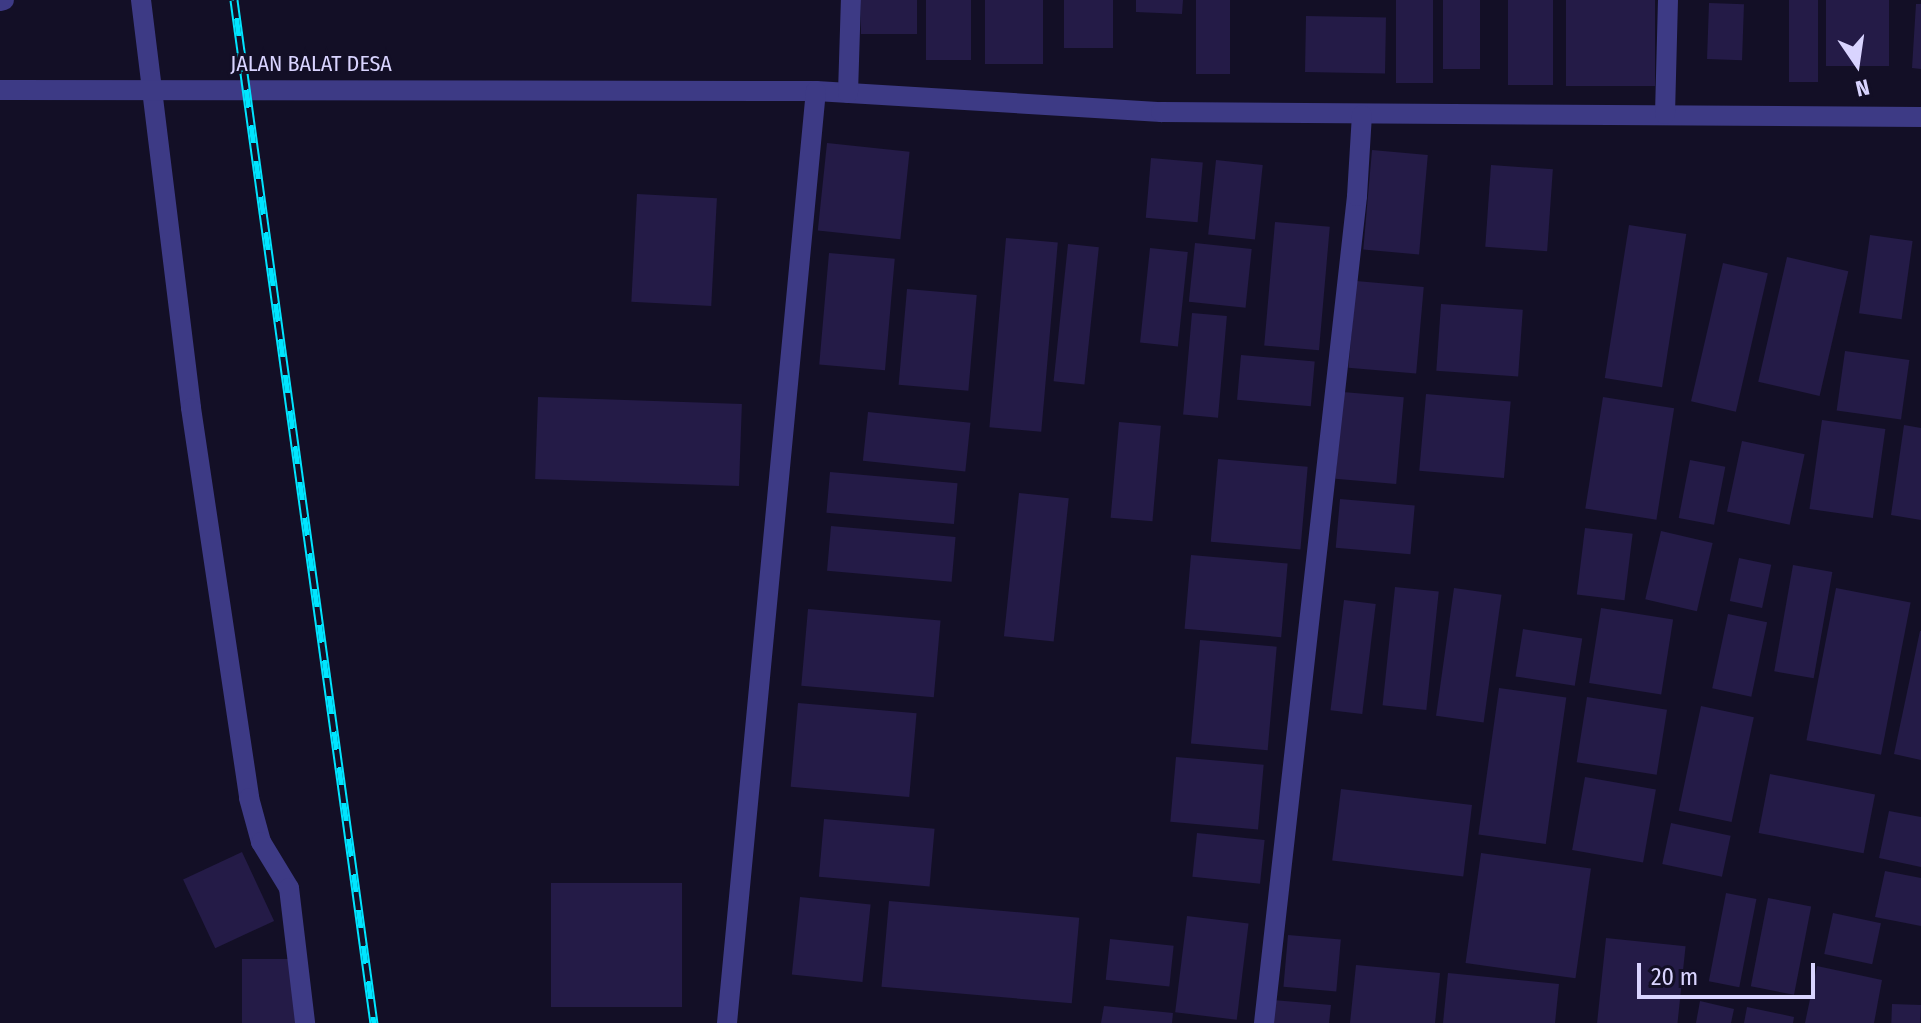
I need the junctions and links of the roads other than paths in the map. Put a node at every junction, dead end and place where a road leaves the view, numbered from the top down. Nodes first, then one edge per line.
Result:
1 (141, 0) edge
2 (851, 0) edge
3 (1668, 0) edge
4 (153, 89) junction
5 (0, 90) edge
6 (816, 91) junction
7 (848, 93) junction
8 (1665, 114) junction
9 (1362, 115) junction
10 (1921, 117) edge
11 (305, 1023) edge
12 (727, 1023) edge
13 (1264, 1023) edge

1 - 4 street
2 - 7 street
3 - 8 street
4 - 5 street, JALAN BALAT DESA
4 - 6 street, JALAN BALAT DESA
4 - 11 street
6 - 7 street, JALAN BALAT DESA
6 - 12 street
7 - 9 street, JALAN BALAT DESA
8 - 9 street, JALAN BALAT DESA
8 - 10 street, JALAN BALAT DESA
9 - 13 street

